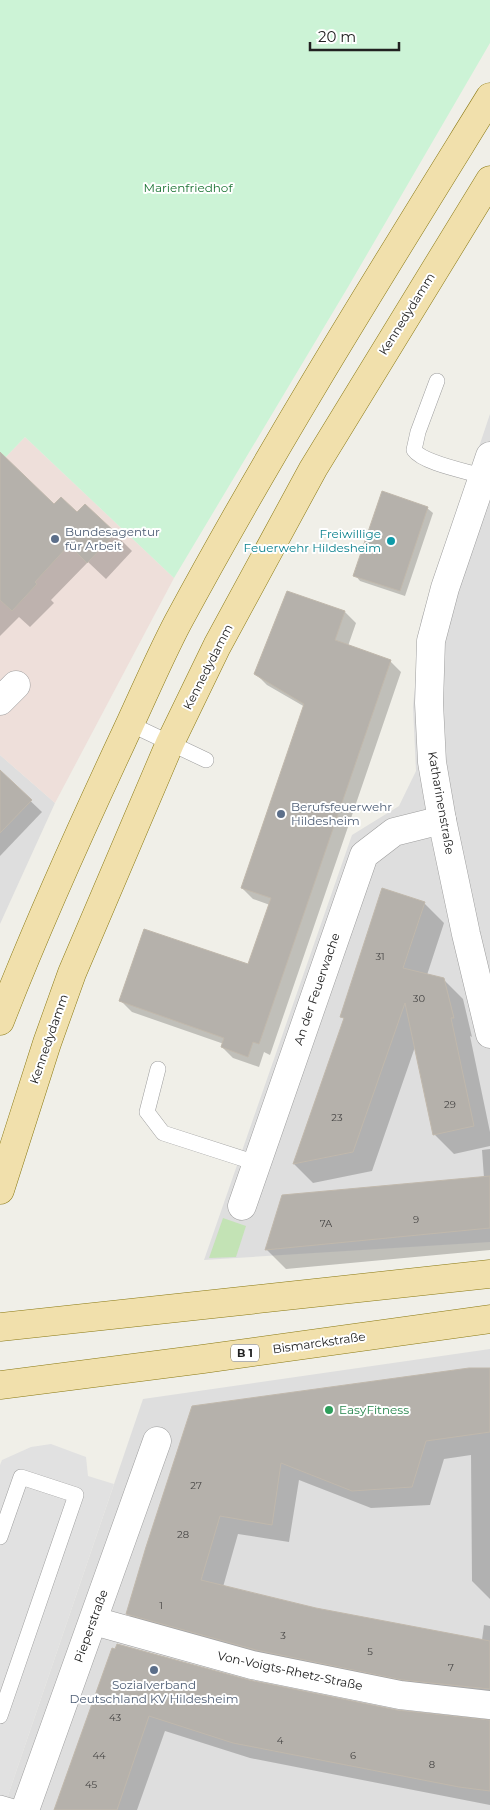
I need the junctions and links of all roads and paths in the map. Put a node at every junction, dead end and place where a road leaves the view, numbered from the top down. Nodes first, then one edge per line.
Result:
1 (490, 97) edge
2 (490, 180) edge
3 (437, 381) dead end
4 (486, 466) edge
5 (130, 724) junction
6 (170, 743) junction
7 (206, 760) dead end
8 (442, 820) junction
9 (0, 1021) edge
10 (490, 1034) edge
11 (158, 1069) dead end
12 (256, 1163) junction
13 (0, 1190) edge
14 (242, 1206) dead end
15 (490, 1274) edge
16 (490, 1319) edge
17 (0, 1327) edge
18 (0, 1384) edge
19 (157, 1441) dead end
20 (0, 1538) edge
21 (94, 1621) junction
22 (490, 1705) edge
23 (0, 1716) edge
24 (0, 1803) edge
25 (24, 1810) edge

1 - 5 main road
2 - 6 main road, Kennedydamm
3 - 4 lane
4 - 8 street, Katharinenstraße
5 - 6 lane
5 - 9 main road
6 - 7 lane
6 - 13 main road, Kennedydamm
8 - 10 street, Katharinenstraße
8 - 12 street, An der Feuerwache
11 - 12 lane
12 - 14 street, An der Feuerwache
15 - 17 main road
16 - 18 main road, Bismarckstraße / B 1
19 - 21 street, Pieperstraße
20 - 23 lane
21 - 22 street, Von-Voigts-Rhetz-Straße
21 - 25 street, Pieperstraße
24 - 25 lane

